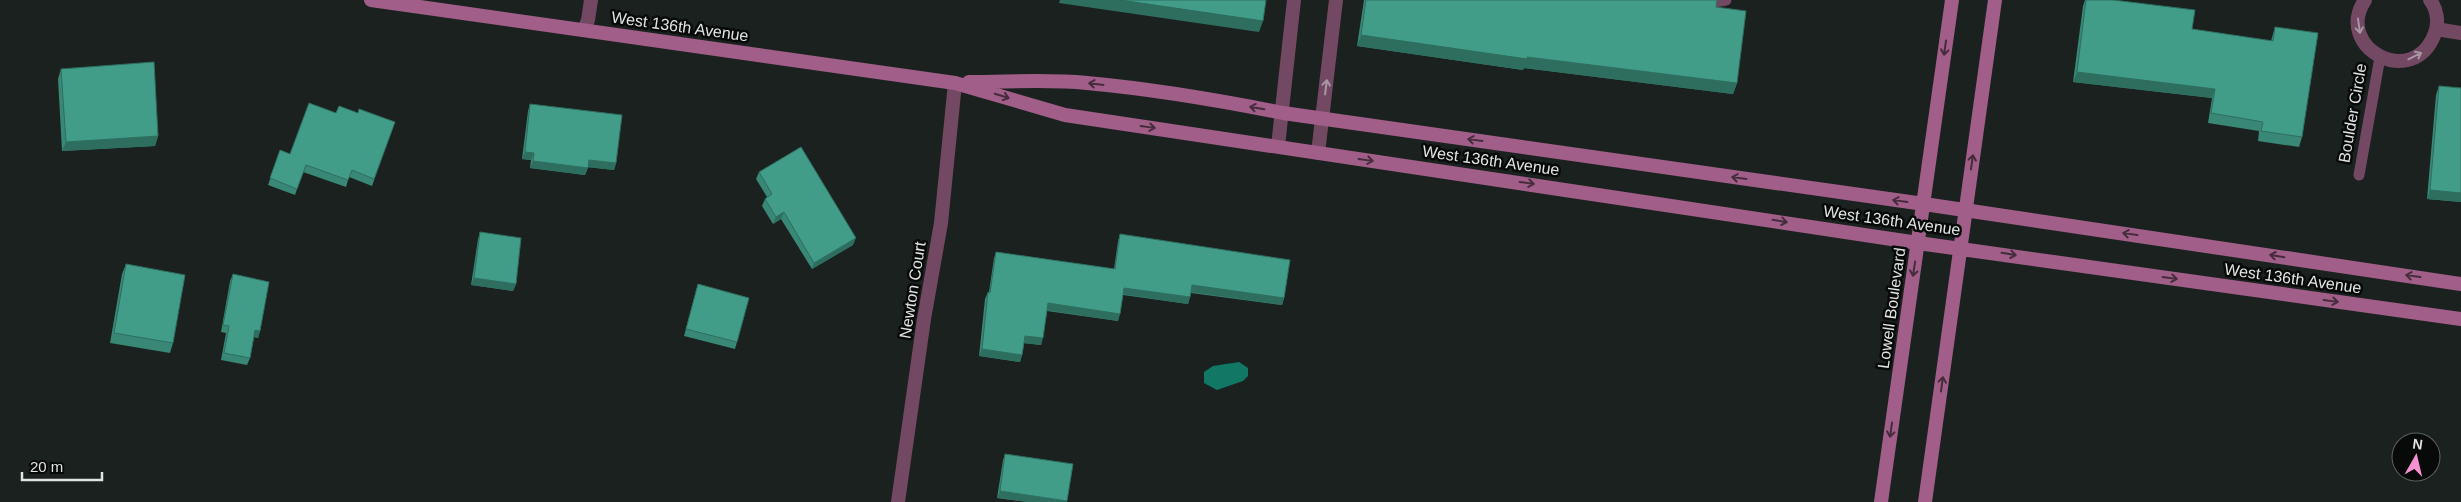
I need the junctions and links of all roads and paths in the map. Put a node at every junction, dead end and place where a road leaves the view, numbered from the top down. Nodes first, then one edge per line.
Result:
1 (371, 0) edge
2 (591, 0) edge
3 (1294, 0) edge
4 (1336, 0) edge
5 (1726, 0) edge
6 (1952, 0) edge
7 (1995, 0) edge
8 (2430, 0) edge
9 (2359, 2) edge
10 (1687, 3) edge
11 (2436, 29) junction
12 (584, 30) junction
13 (2461, 34) edge
14 (2380, 57) junction
15 (955, 83) junction
16 (1282, 113) junction
17 (1322, 118) junction
18 (1278, 146) junction
19 (1318, 153) junction
20 (2358, 175) dead end
21 (1924, 204) junction
22 (1966, 210) junction
23 (1918, 243) junction
24 (1961, 248) junction
25 (2461, 284) edge
26 (2461, 319) edge
27 (898, 502) edge
28 (1881, 502) edge
29 (1925, 502) edge

1 - 12 main road, West 136th Avenue
2 - 12 street
3 - 16 street
17 -> 4 street
5 - 10 lane
6 -> 21 main road, Lowell Boulevard
22 -> 7 main road
8 - 11 street
9 -> 14 street, Boulder Circle
11 - 13 street
14 -> 11 street, Boulder Circle
12 - 15 main road, West 136th Avenue
14 - 20 lane, Boulder Circle
16 -> 15 main road, West 136th Avenue
15 -> 18 main road, West 136th Avenue
15 - 27 street, Newton Court
16 - 17 main road, West 136th Avenue
16 - 18 street
17 - 19 street
21 -> 17 main road, West 136th Avenue
18 - 19 main road, West 136th Avenue
19 -> 23 main road, West 136th Avenue
21 - 22 main road, West 136th Avenue
21 - 23 main road, Lowell Boulevard
22 - 24 main road
25 -> 22 main road, West 136th Avenue
23 - 24 main road, West 136th Avenue
23 -> 28 main road, Lowell Boulevard
24 -> 26 main road, West 136th Avenue
29 -> 24 main road

